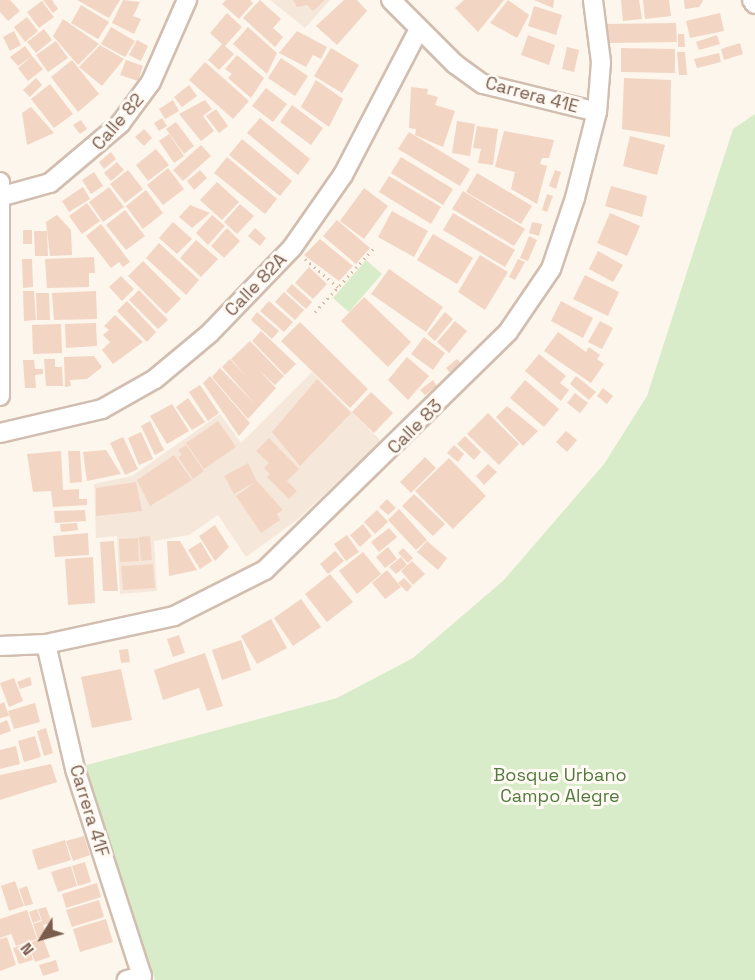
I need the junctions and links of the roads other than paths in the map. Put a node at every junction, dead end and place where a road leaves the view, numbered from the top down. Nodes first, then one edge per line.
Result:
1 (187, 0) edge
2 (391, 0) edge
3 (593, 0) edge
4 (752, 0) edge
5 (755, 4) edge
6 (418, 31) junction
7 (597, 112) junction
8 (1, 189) edge
9 (0, 396) edge
10 (0, 433) edge
11 (46, 644) junction
12 (0, 646) edge
13 (134, 978) edge

1 - 8 street, Calle 82
2 - 6 street, Carrera 41E
3 - 7 street, Calle 83
4 - 5 street
6 - 7 street, Carrera 41E
6 - 10 street, Calle 82A
7 - 11 street, Calle 83
8 - 9 street
11 - 12 street, Calle 83
11 - 13 street, Carrera 41F

